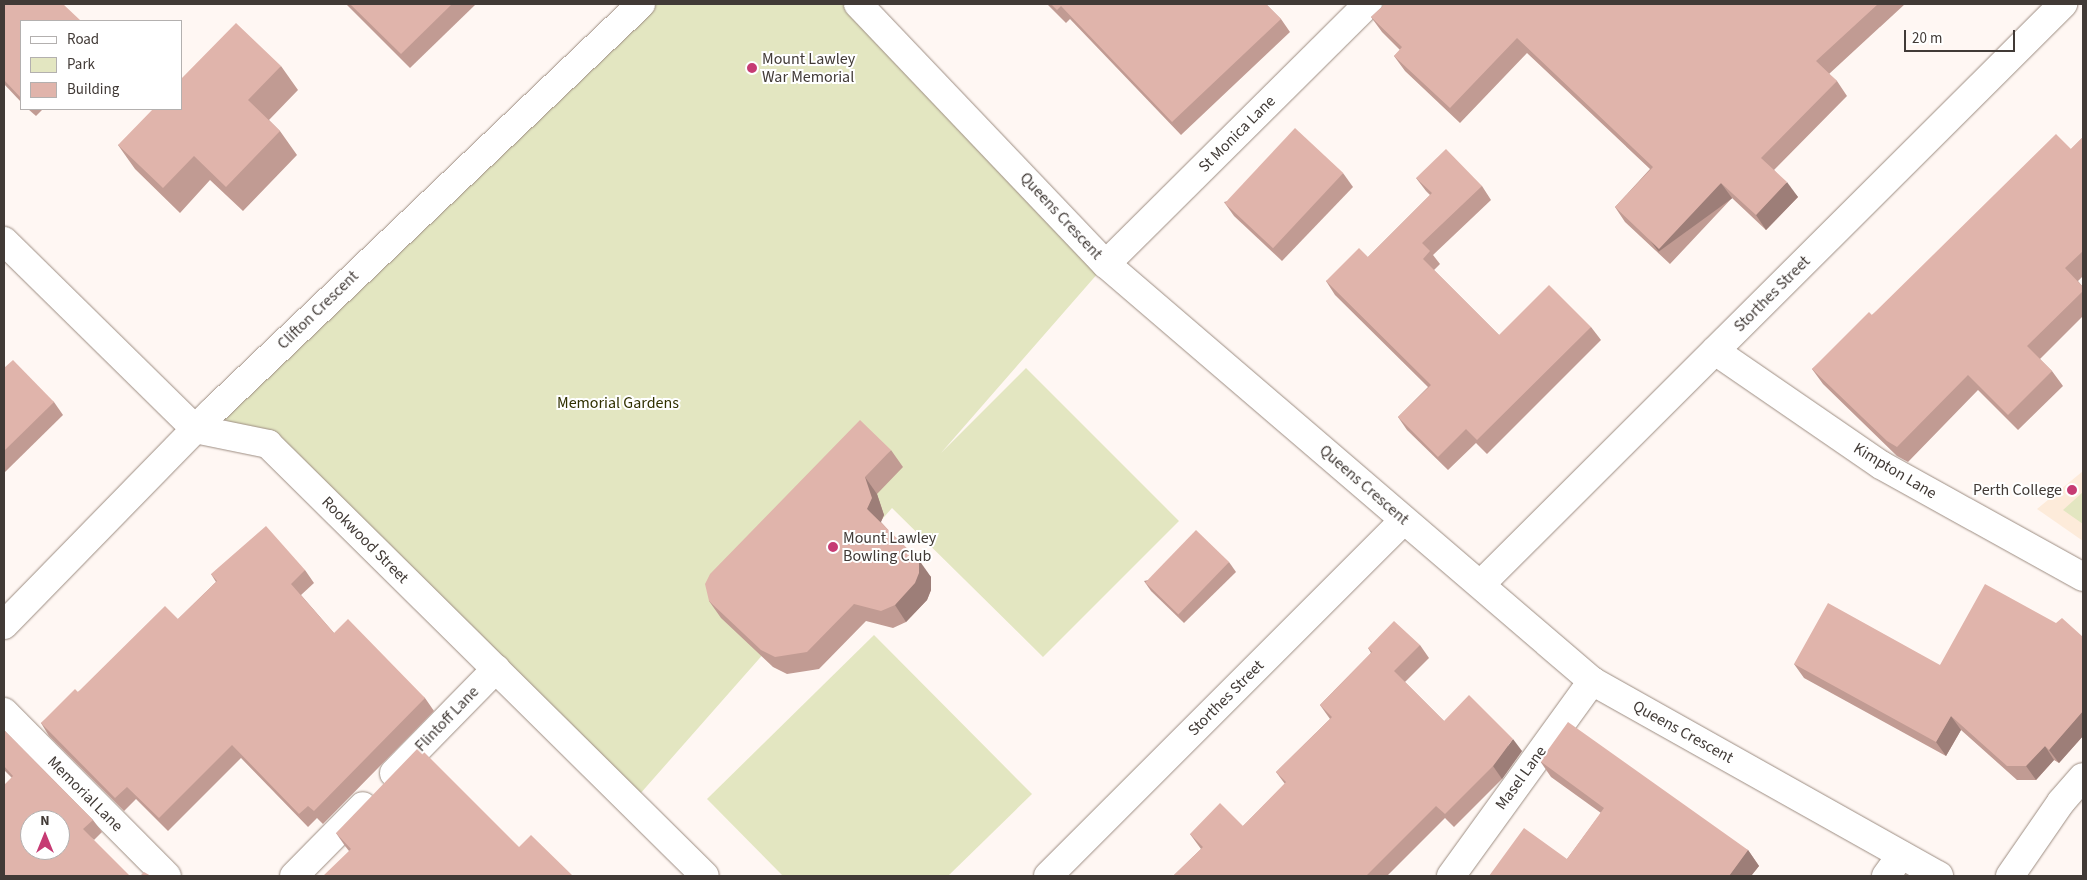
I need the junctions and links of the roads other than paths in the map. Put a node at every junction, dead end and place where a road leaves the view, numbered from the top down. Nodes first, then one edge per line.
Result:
1 (641, 4) edge
2 (858, 4) edge
3 (1368, 4) edge
4 (2064, 4) edge
5 (4, 241) edge
6 (1106, 264) junction
7 (1715, 351) junction
8 (195, 429) junction
9 (1404, 520) junction
10 (2083, 576) edge
11 (1481, 584) junction
12 (4, 625) edge
13 (496, 669) junction
14 (1592, 681) junction
15 (4, 712) edge
16 (2083, 777) edge
17 (1894, 865) edge
18 (167, 876) edge
19 (294, 876) edge
20 (705, 876) edge
21 (1048, 876) edge
22 (1452, 876) edge
23 (1939, 876) edge
24 (2010, 876) edge

1 - 8 street, Clifton Crescent
2 - 6 street, Queens Crescent
3 - 6 street, St Monica Lane
4 - 7 street, Storthes Street
5 - 8 street
6 - 9 street, Queens Crescent
7 - 10 street, Kimpton Lane
7 - 11 street, Storthes Street
8 - 12 street, Clifton Crescent
8 - 13 street, Rookwood Street
9 - 11 street, Queens Crescent
9 - 21 street, Storthes Street
11 - 14 street, Queens Crescent
13 - 19 street, Flintoff Lane
13 - 20 street, Rookwood Street
14 - 17 street, Queens Crescent
14 - 22 street, Masel Lane
15 - 18 street, Memorial Lane
16 - 24 street
17 - 23 street, Queens Crescent

